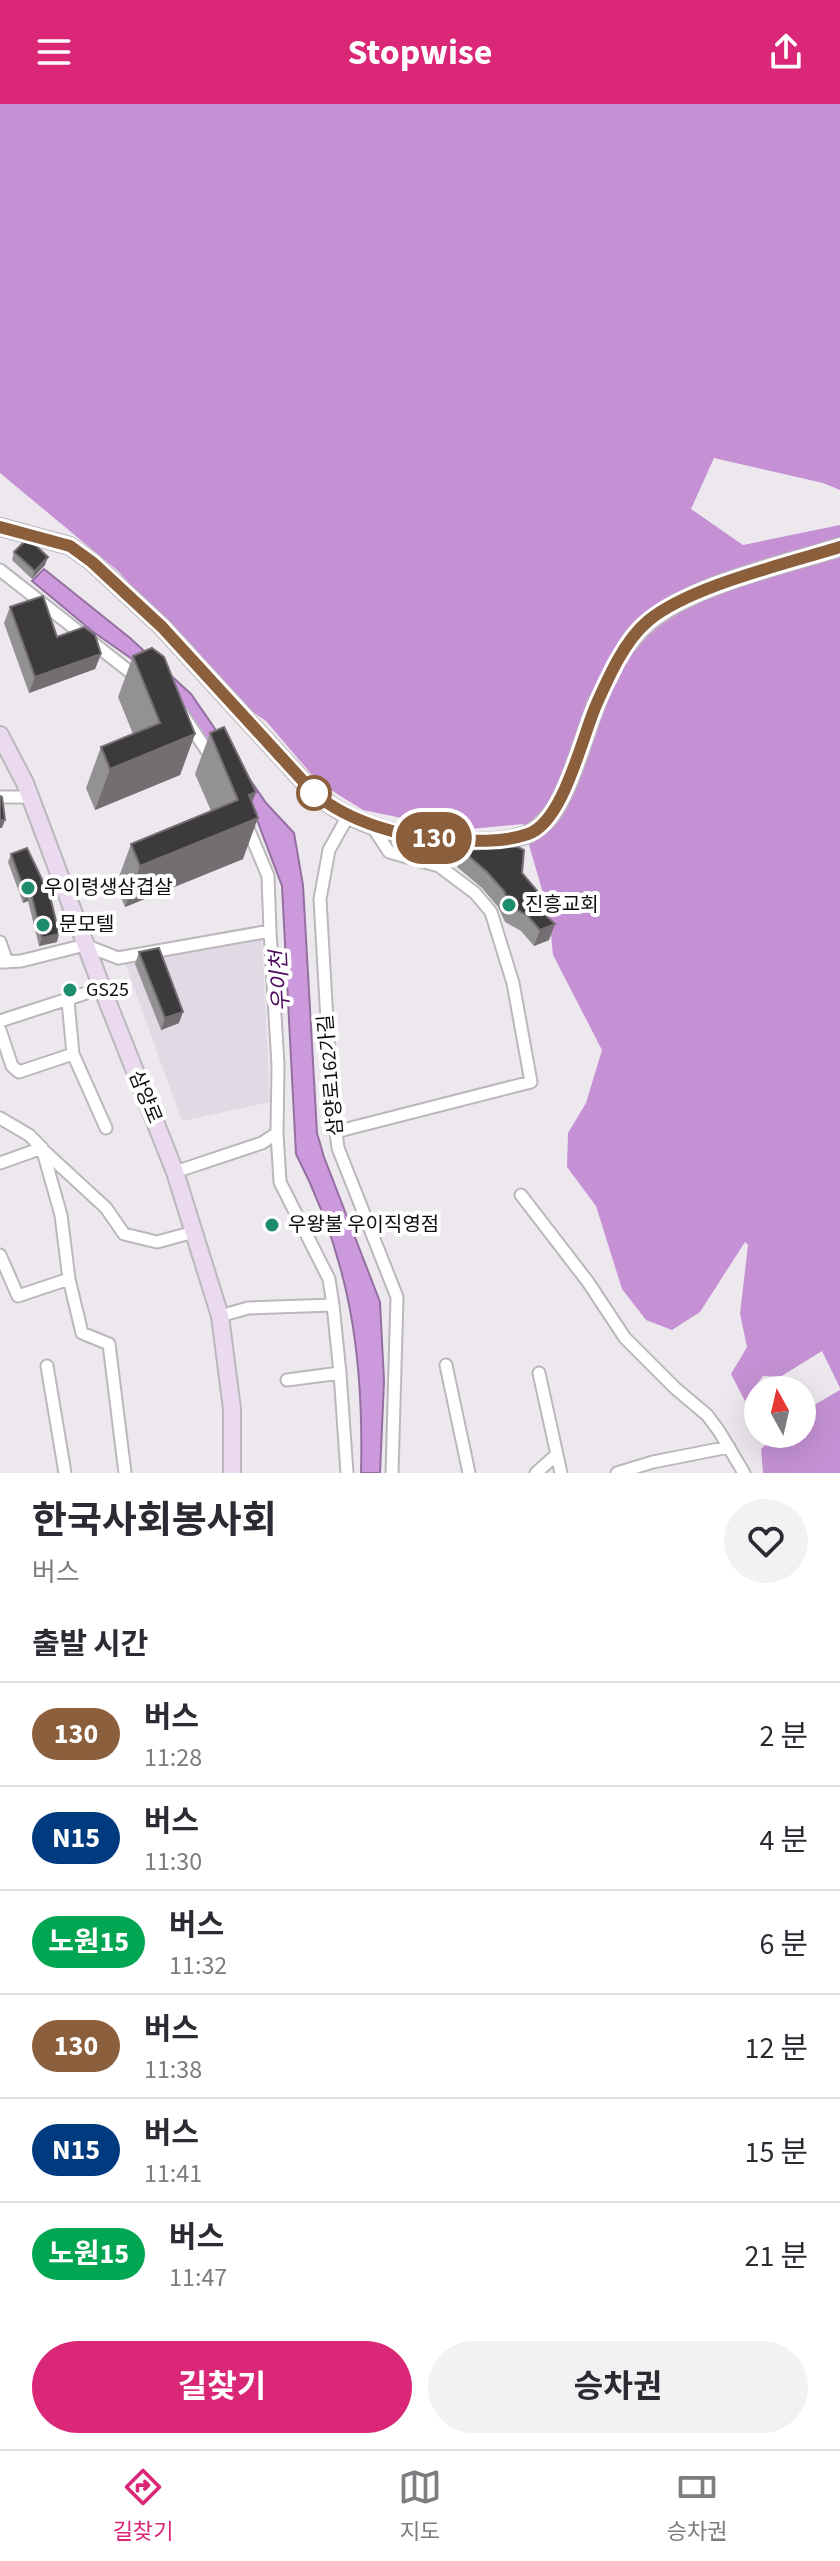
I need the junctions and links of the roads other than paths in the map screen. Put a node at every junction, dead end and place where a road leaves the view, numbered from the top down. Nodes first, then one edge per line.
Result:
1 (0, 527) edge
2 (840, 547) edge
3 (0, 570) edge
4 (629, 643) tunnel mouth
5 (151, 688) edge
6 (597, 702) tunnel mouth
7 (173, 707) edge
8 (0, 735) edge
9 (217, 765) edge
10 (0, 797) edge
11 (30, 797) junction
12 (242, 815) edge
13 (348, 816) junction
14 (372, 826) junction
15 (270, 931) junction
16 (0, 942) edge
17 (85, 945) junction
18 (4, 962) edge
19 (102, 988) junction
20 (68, 1001) junction
21 (0, 1021) edge
22 (0, 1030) edge
23 (73, 1054) junction
24 (0, 1118) edge
25 (106, 1128) dead end
26 (335, 1132) junction
27 (277, 1133) junction
28 (42, 1148) junction
29 (0, 1163) edge
30 (175, 1172) junction
31 (521, 1195) dead end
32 (194, 1232) junction
33 (0, 1255) edge
34 (69, 1279) junction
35 (333, 1305) junction
36 (220, 1316) junction
37 (446, 1365) dead end
38 (47, 1366) dead end
39 (340, 1373) junction
40 (539, 1373) dead end
41 (287, 1380) dead end
42 (729, 1447) junction
43 (556, 1455) junction
44 (65, 1473) edge
45 (125, 1473) edge
46 (232, 1473) edge
47 (347, 1473) edge
48 (392, 1473) edge
49 (469, 1473) edge
50 (536, 1473) edge
51 (561, 1473) edge
52 (617, 1473) edge
53 (744, 1473) edge

1 - 13 main road
2 - 4 main road
3 - 5 street
6 - 14 main road
7 - 9 street
8 - 11 main road, 삼양로
10 - 11 street
11 - 17 main road, 삼양로
12 - 15 street
13 - 14 main road
13 - 26 street, 삼양로162가길
14 - 26 street
15 - 17 street
15 - 27 street
16 - 18 street
17 - 18 street
17 - 19 main road, 삼양로
19 - 20 street
19 - 30 main road, 삼양로
20 - 21 street
20 - 23 street
22 - 23 street
23 - 25 street
24 - 28 street
26 - 48 street, 삼양로162가길
27 - 30 street
27 - 35 street
28 - 29 street
28 - 32 street
28 - 34 street
30 - 32 main road, 삼양로
31 - 42 street
32 - 36 main road, 삼양로
33 - 34 street
34 - 45 street
35 - 36 street
35 - 39 street
36 - 46 main road, 삼양로
37 - 49 street
38 - 44 street
39 - 41 street
39 - 47 street
40 - 43 street
42 - 52 street
42 - 53 street
43 - 50 street
43 - 51 street

